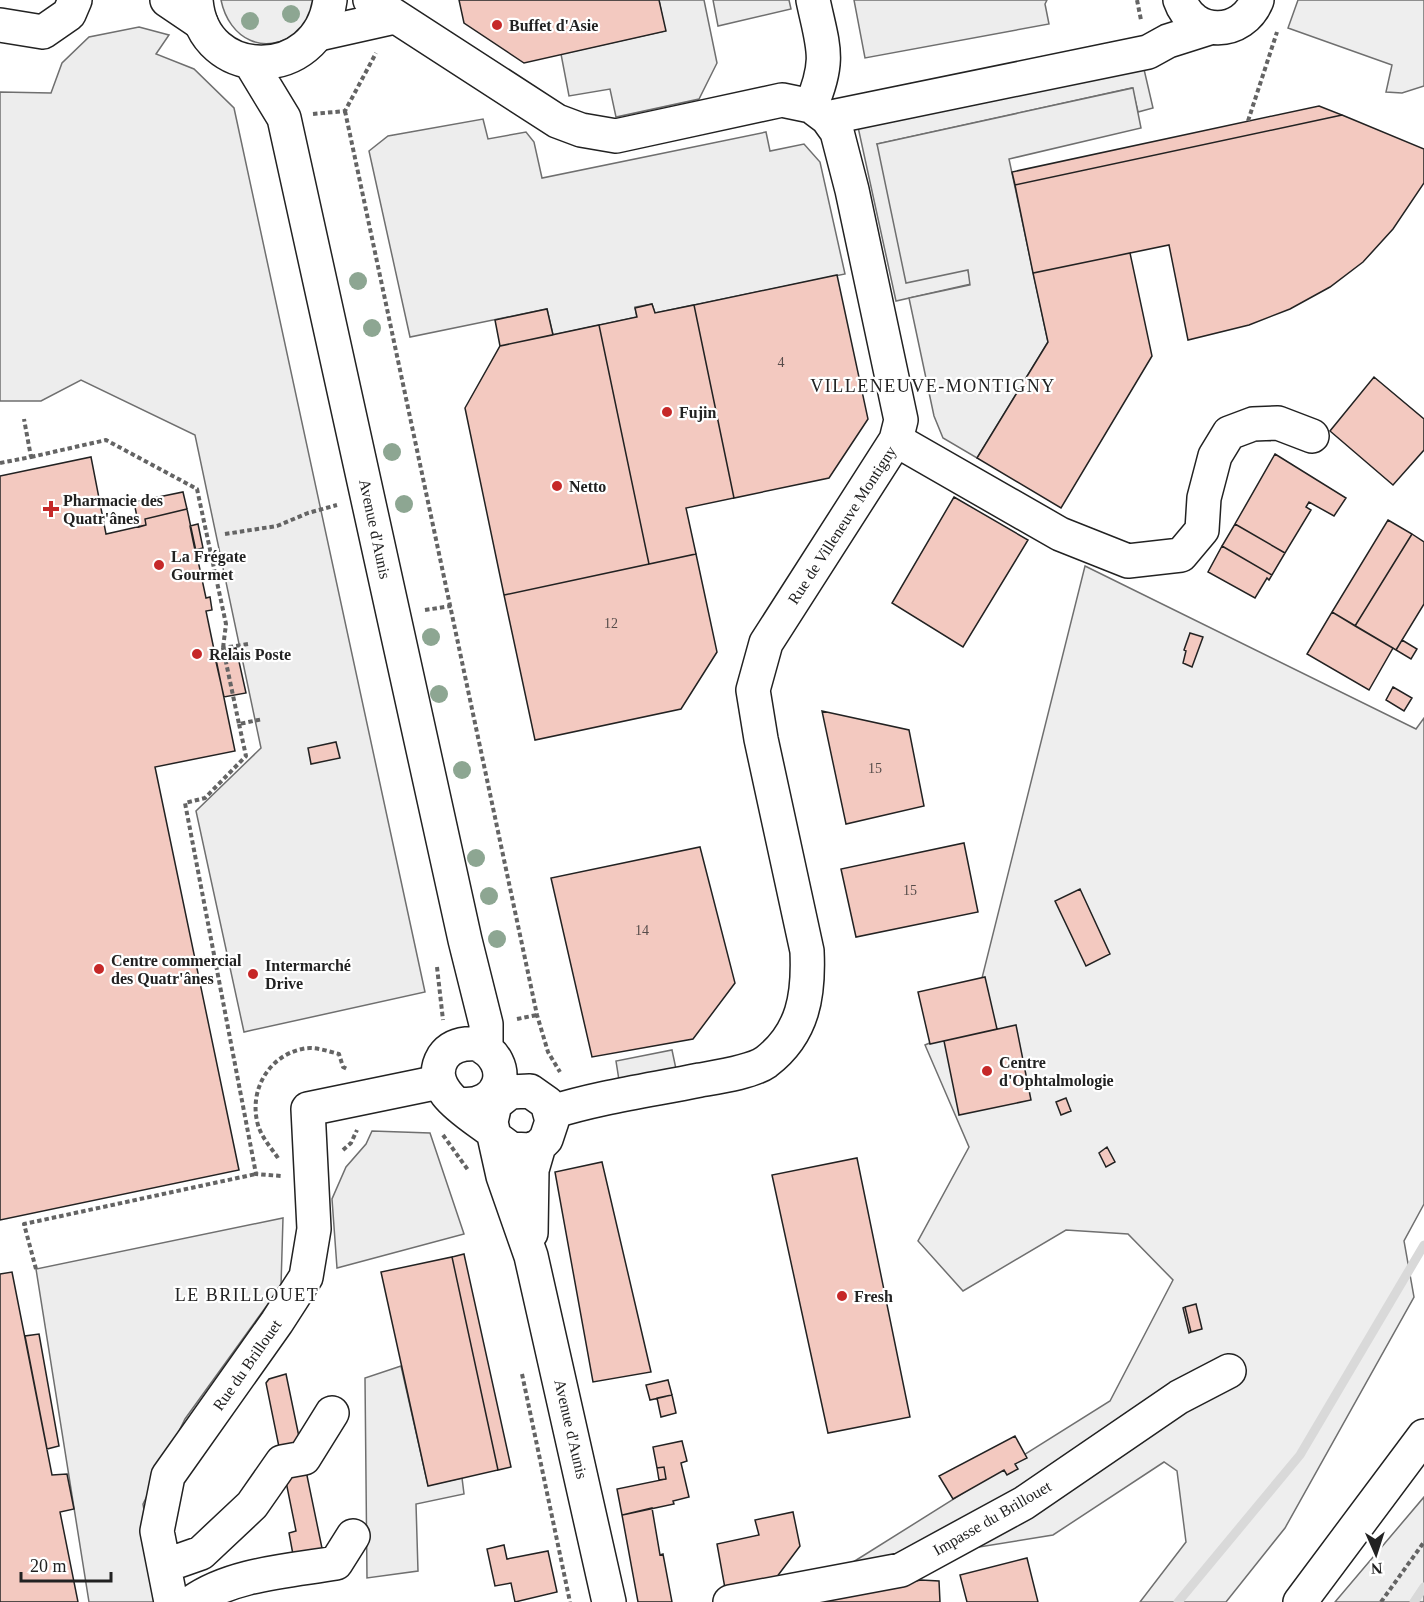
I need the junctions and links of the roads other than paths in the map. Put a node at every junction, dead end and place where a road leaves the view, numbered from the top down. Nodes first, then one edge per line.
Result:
1 (75, 0) edge
2 (167, 0) edge
3 (330, 0) edge
4 (813, 0) edge
5 (1257, 0) edge
6 (382, 8) edge
7 (198, 11) edge
8 (1191, 13) edge
9 (12, 17) edge
10 (309, 43) junction
11 (250, 62) junction
12 (819, 112) junction
13 (284, 118) junction
14 (1312, 435) dead end
15 (896, 440) junction
16 (465, 940) junction
17 (490, 1052) junction
18 (448, 1079) junction
19 (541, 1101) junction
20 (495, 1135) junction
21 (539, 1146) junction
22 (531, 1256) junction
23 (1229, 1371) dead end
24 (332, 1413) dead end
25 (1424, 1436) edge
26 (164, 1566) junction
27 (171, 1602) edge
28 (192, 1602) edge
29 (246, 1602) edge
30 (609, 1602) edge
31 (730, 1602) edge
32 (1300, 1602) edge

1 - 9 street
2 - 7 street
3 - 10 street, Avenue d'Aunis
4 - 12 street
5 - 8 street
6 - 10 street
6 - 12 street
7 - 11 street
8 - 12 street
10 - 11 street
10 - 13 street, Avenue d'Aunis
11 - 13 street, Avenue d'Aunis
12 - 15 street, Rue de Villeneuve Montigny
13 - 16 street, Avenue d'Aunis
14 - 15 street
15 - 19 street, Rue de Villeneuve Montigny
16 - 17 street, Avenue d'Aunis
16 - 18 street, Avenue d'Aunis
17 - 18 street
17 - 18 street, Avenue d'Aunis
17 - 19 street
18 - 20 street
18 - 26 street, Rue du Brillouet
19 - 20 street, Avenue d'Aunis
19 - 21 street, Avenue d'Aunis
20 - 21 street
20 - 22 street, Avenue d'Aunis
21 - 22 street, Avenue d'Aunis
22 - 30 street, Avenue d'Aunis
23 - 31 street, Impasse du Brillouet
24 - 26 street
25 - 32 street
26 - 27 street, Rue du Brillouet
28 - 29 street

